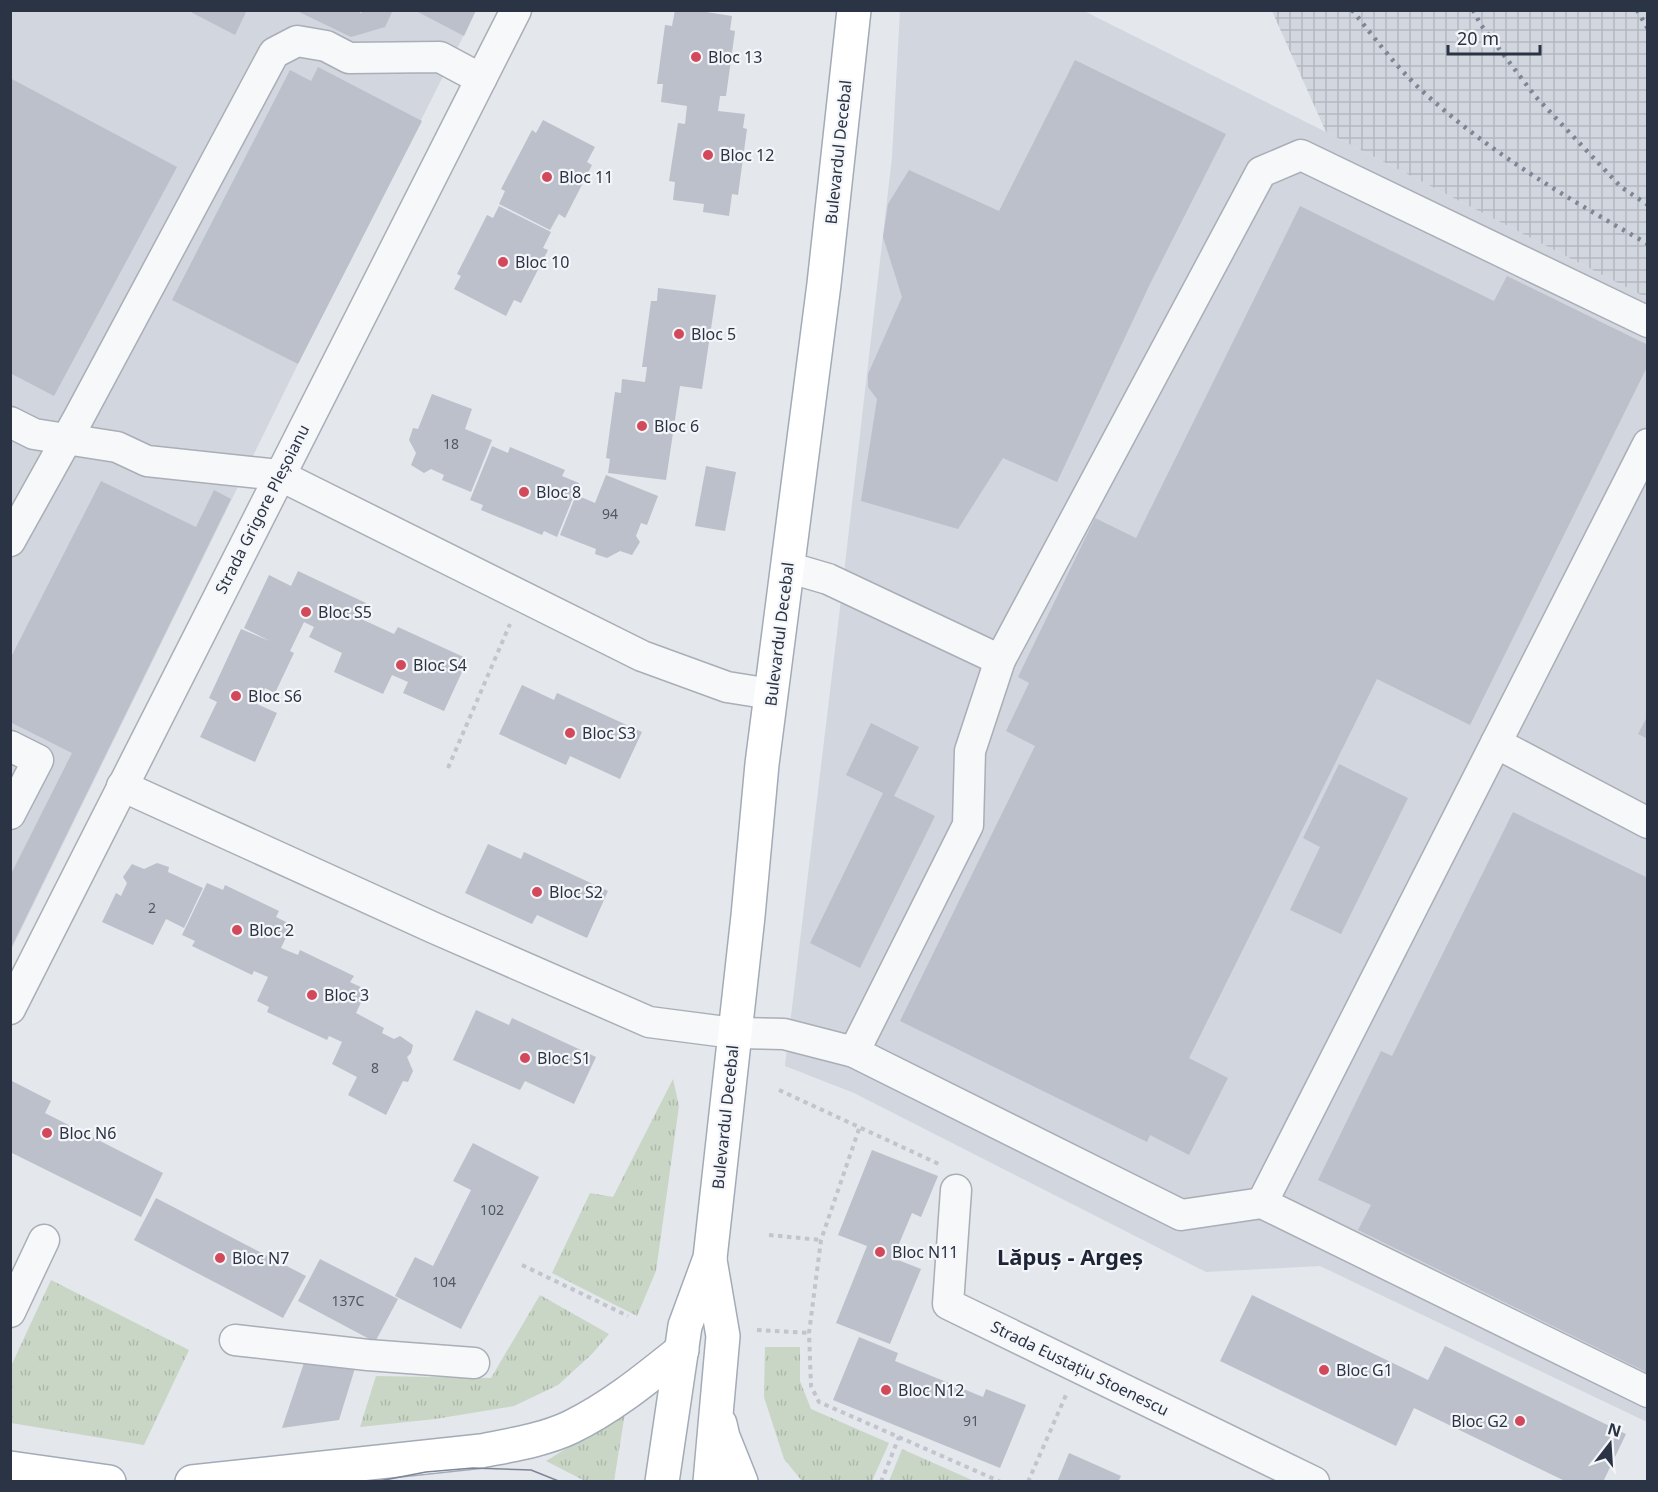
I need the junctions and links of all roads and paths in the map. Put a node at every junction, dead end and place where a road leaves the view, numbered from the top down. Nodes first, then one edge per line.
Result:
1 (516, 10) edge
2 (854, 10) edge
3 (481, 79) junction
4 (1647, 322) edge
5 (10, 422) edge
6 (67, 440) junction
7 (1647, 444) edge
8 (279, 475) junction
9 (10, 541) edge
10 (787, 567) junction
11 (522, 596) junction
12 (1000, 660) junction
13 (771, 694) junction
14 (1496, 743) junction
15 (10, 746) edge
16 (448, 768) dead end
17 (122, 786) junction
18 (10, 814) edge
19 (1647, 823) edge
20 (10, 1009) edge
21 (734, 1033) junction
22 (854, 1052) junction
23 (779, 1090) dead end
24 (859, 1128) junction
25 (956, 1191) joint
26 (1262, 1203) junction
27 (769, 1235) dead end
28 (44, 1240) dead end
29 (821, 1240) junction
30 (710, 1258) junction
31 (522, 1265) dead end
32 (10, 1312) edge
33 (628, 1316) dead end
34 (757, 1330) dead end
35 (809, 1333) junction
36 (235, 1340) dead end
37 (682, 1350) junction
38 (474, 1363) dead end
39 (1078, 1367) junction
40 (1647, 1392) edge
41 (716, 1404) junction
42 (899, 1437) junction
43 (10, 1468) edge
44 (109, 1482) edge
45 (192, 1482) edge
46 (662, 1482) edge
47 (710, 1482) edge
48 (741, 1482) edge
49 (881, 1482) edge
50 (1001, 1482) edge
51 (1028, 1482) edge
52 (1314, 1482) edge

1 - 3 street, Strada Grigore Pleșoianu
2 - 10 main road, Bulevardul Decebal
3 - 6 street
3 - 8 street, Strada Grigore Pleșoianu
4 - 12 street
5 - 6 street
6 - 8 street
6 - 9 street
7 - 14 street
8 - 11 street
8 - 17 street, Strada Grigore Pleșoianu
10 - 12 street
10 - 13 main road, Bulevardul Decebal
11 - 13 street
11 - 16 path
12 - 22 street
13 - 21 main road, Bulevardul Decebal
14 - 19 street
14 - 26 street
15 - 18 street
17 - 20 street, Strada Grigore Pleșoianu
17 - 21 street
21 - 22 street
21 - 30 main road, Bulevardul Decebal
22 - 26 street
23 - 24 path
24 - 25 path
24 - 29 path
25 - 39 street, Strada Eustațiu Stoenescu
26 - 40 street
27 - 29 path
28 - 32 street
29 - 35 path
30 - 37 main road, Bulevardul Decebal
30 - 41 main road, Bulevardul Decebal
31 - 33 path
34 - 35 path
35 - 42 path
36 - 38 street
37 - 45 main road
37 - 46 main road, Bulevardul Decebal
39 - 51 path
39 - 52 street, Strada Eustațiu Stoenescu
41 - 47 main road, Bulevardul Decebal
41 - 48 main road
42 - 49 path
42 - 50 path
43 - 44 main road

